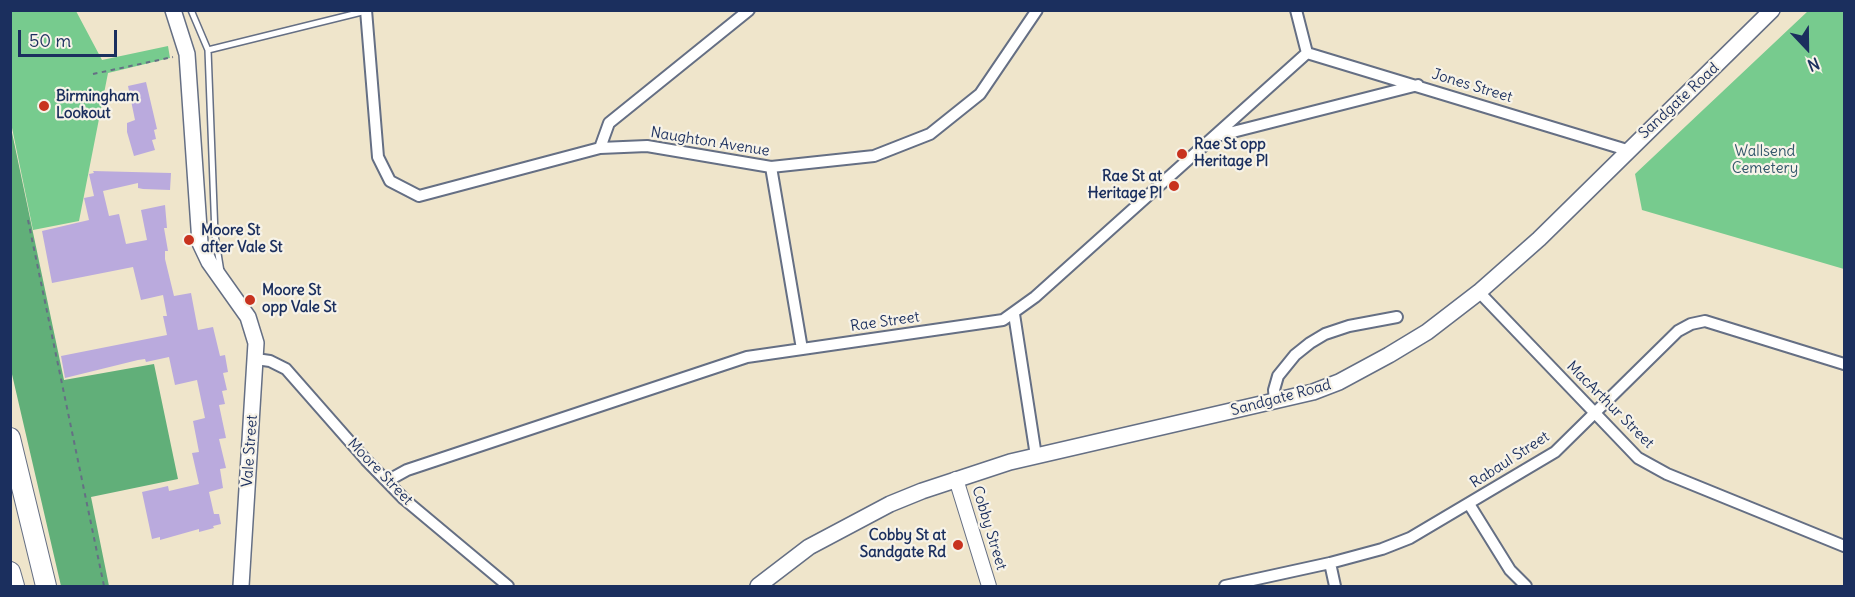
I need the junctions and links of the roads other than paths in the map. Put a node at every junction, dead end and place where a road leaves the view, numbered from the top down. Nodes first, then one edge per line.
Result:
1 (173, 10) edge
2 (191, 10) edge
3 (366, 10) edge
4 (749, 10) edge
5 (1037, 10) edge
6 (1296, 10) edge
7 (1772, 10) edge
8 (208, 51) junction
9 (1307, 53) junction
10 (1418, 85) junction
11 (1217, 135) junction
12 (600, 148) junction
13 (1627, 150) junction
14 (771, 167) junction
15 (223, 281) junction
16 (1479, 292) junction
17 (1014, 314) junction
18 (1397, 317) dead end
19 (802, 349) junction
20 (256, 359) junction
21 (1845, 364) edge
22 (1275, 401) junction
23 (1594, 412) junction
24 (10, 438) edge
25 (1036, 456) junction
26 (956, 479) junction
27 (387, 481) junction
28 (1470, 504) junction
29 (1845, 546) edge
30 (1330, 563) junction
31 (10, 572) edge
32 (14, 586) edge
33 (46, 586) edge
34 (241, 586) edge
35 (508, 586) edge
36 (758, 586) edge
37 (989, 586) edge
38 (1225, 586) edge
39 (1335, 586) edge
40 (1526, 586) edge

1 - 15 main road
2 - 8 lane
3 - 8 lane
3 - 12 street, Naughton Avenue
4 - 12 street
5 - 14 street, Naughton Avenue
6 - 9 street
7 - 13 main road, Sandgate Road
8 - 15 lane
9 - 10 street, Jones Street
9 - 11 street, Rae Street
10 - 11 street
10 - 13 street, Jones Street
11 - 17 street, Rae Street
12 - 14 street, Naughton Avenue
13 - 16 main road, Sandgate Road
14 - 19 street
15 - 20 main road, Vale Street
16 - 22 main road, Sandgate Road
16 - 23 street, MacArthur Street
17 - 19 street, Rae Street
17 - 25 street
18 - 22 street
19 - 27 street, Rae Street
20 - 27 street, Moore Street
20 - 34 main road, Vale Street
21 - 23 street, Rabaul Street
22 - 25 main road, Sandgate Road
23 - 28 street, Rabaul Street
23 - 29 street, MacArthur Street
24 - 33 highway
25 - 26 main road, Sandgate Road
26 - 36 main road, Sandgate Road
26 - 37 street, Cobby Street
27 - 35 street, Moore Street
28 - 30 street, Rabaul Street
28 - 40 street
30 - 38 street, Rabaul Street
30 - 39 street
31 - 32 highway

